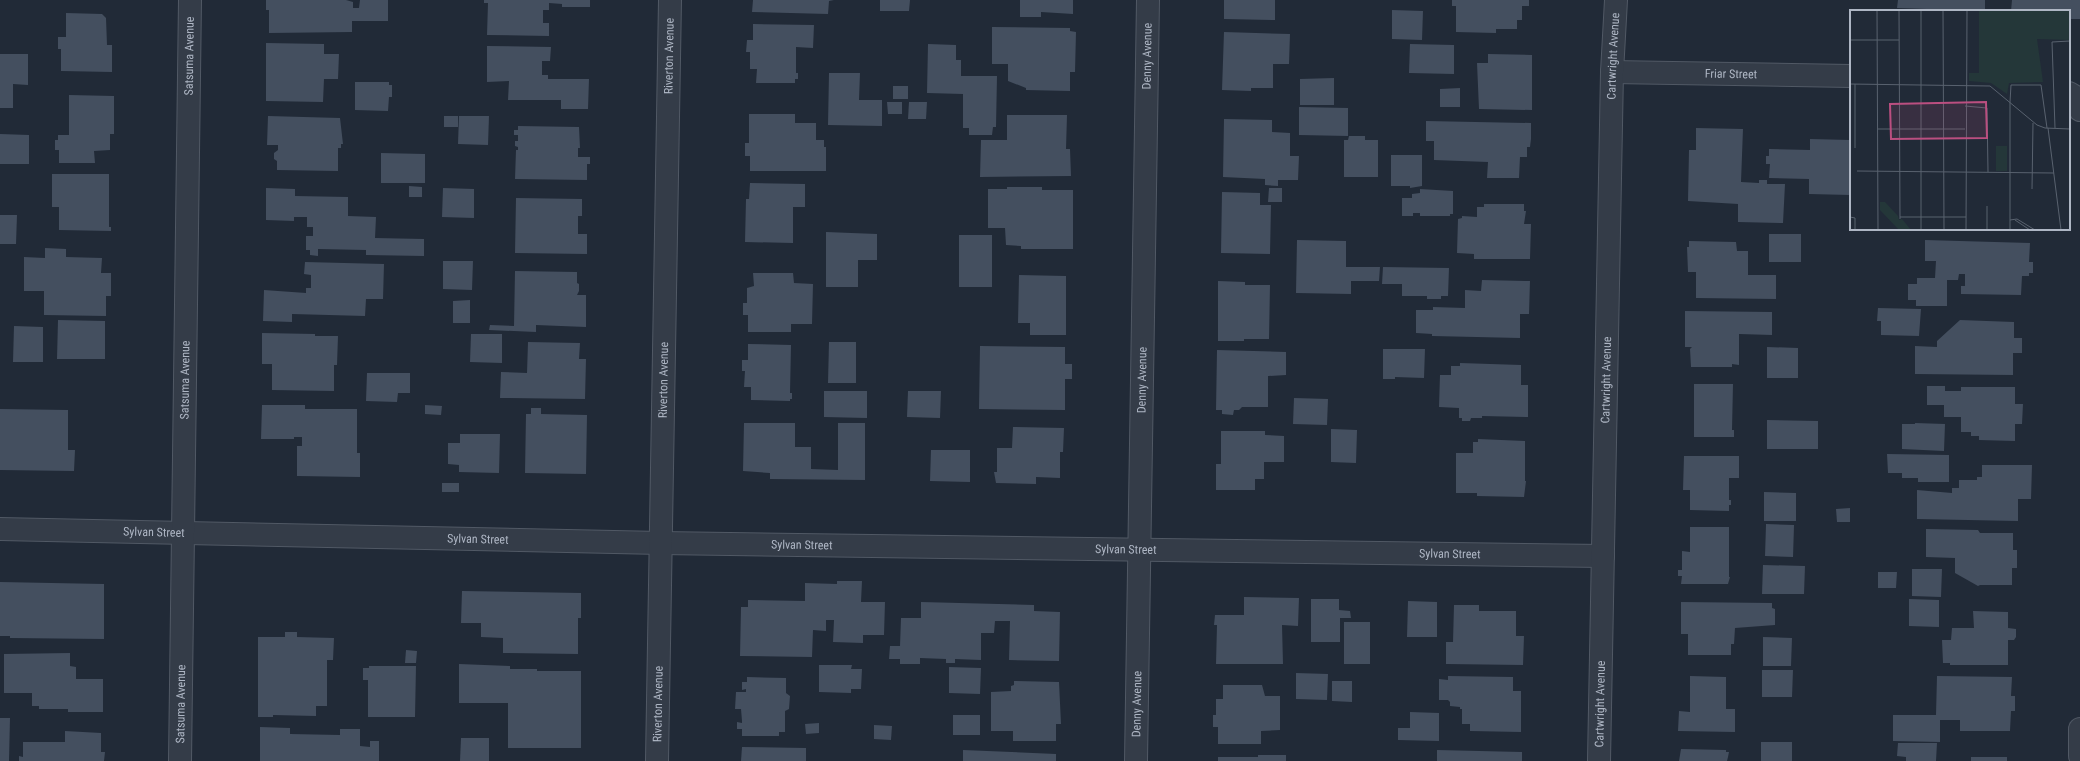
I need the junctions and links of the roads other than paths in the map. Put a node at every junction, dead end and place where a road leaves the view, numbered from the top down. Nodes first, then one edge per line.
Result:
1 (190, 0) edge
2 (670, 0) edge
3 (1148, 0) edge
4 (1616, 0) edge
5 (1612, 72) junction
6 (1850, 76) edge
7 (2070, 94) edge
8 (2080, 110) edge
9 (0, 529) edge
10 (182, 532) junction
11 (661, 543) junction
12 (1139, 550) junction
13 (1603, 556) junction
14 (2080, 729) edge
15 (2080, 756) edge
16 (180, 761) edge
17 (657, 761) edge
18 (1136, 761) edge
19 (1599, 761) edge

1 - 10 street, Satsuma Avenue
2 - 11 street, Riverton Avenue
3 - 12 street, Denny Avenue
4 - 5 street, Cartwright Avenue
5 - 6 street, Friar Street
5 - 13 street, Cartwright Avenue
7 - 8 street
9 - 10 street, Sylvan Street
10 - 11 street, Sylvan Street
10 - 16 street, Satsuma Avenue
11 - 12 street, Sylvan Street
11 - 17 street, Riverton Avenue
12 - 13 street, Sylvan Street
12 - 18 street, Denny Avenue
13 - 19 street, Cartwright Avenue
14 - 15 street

